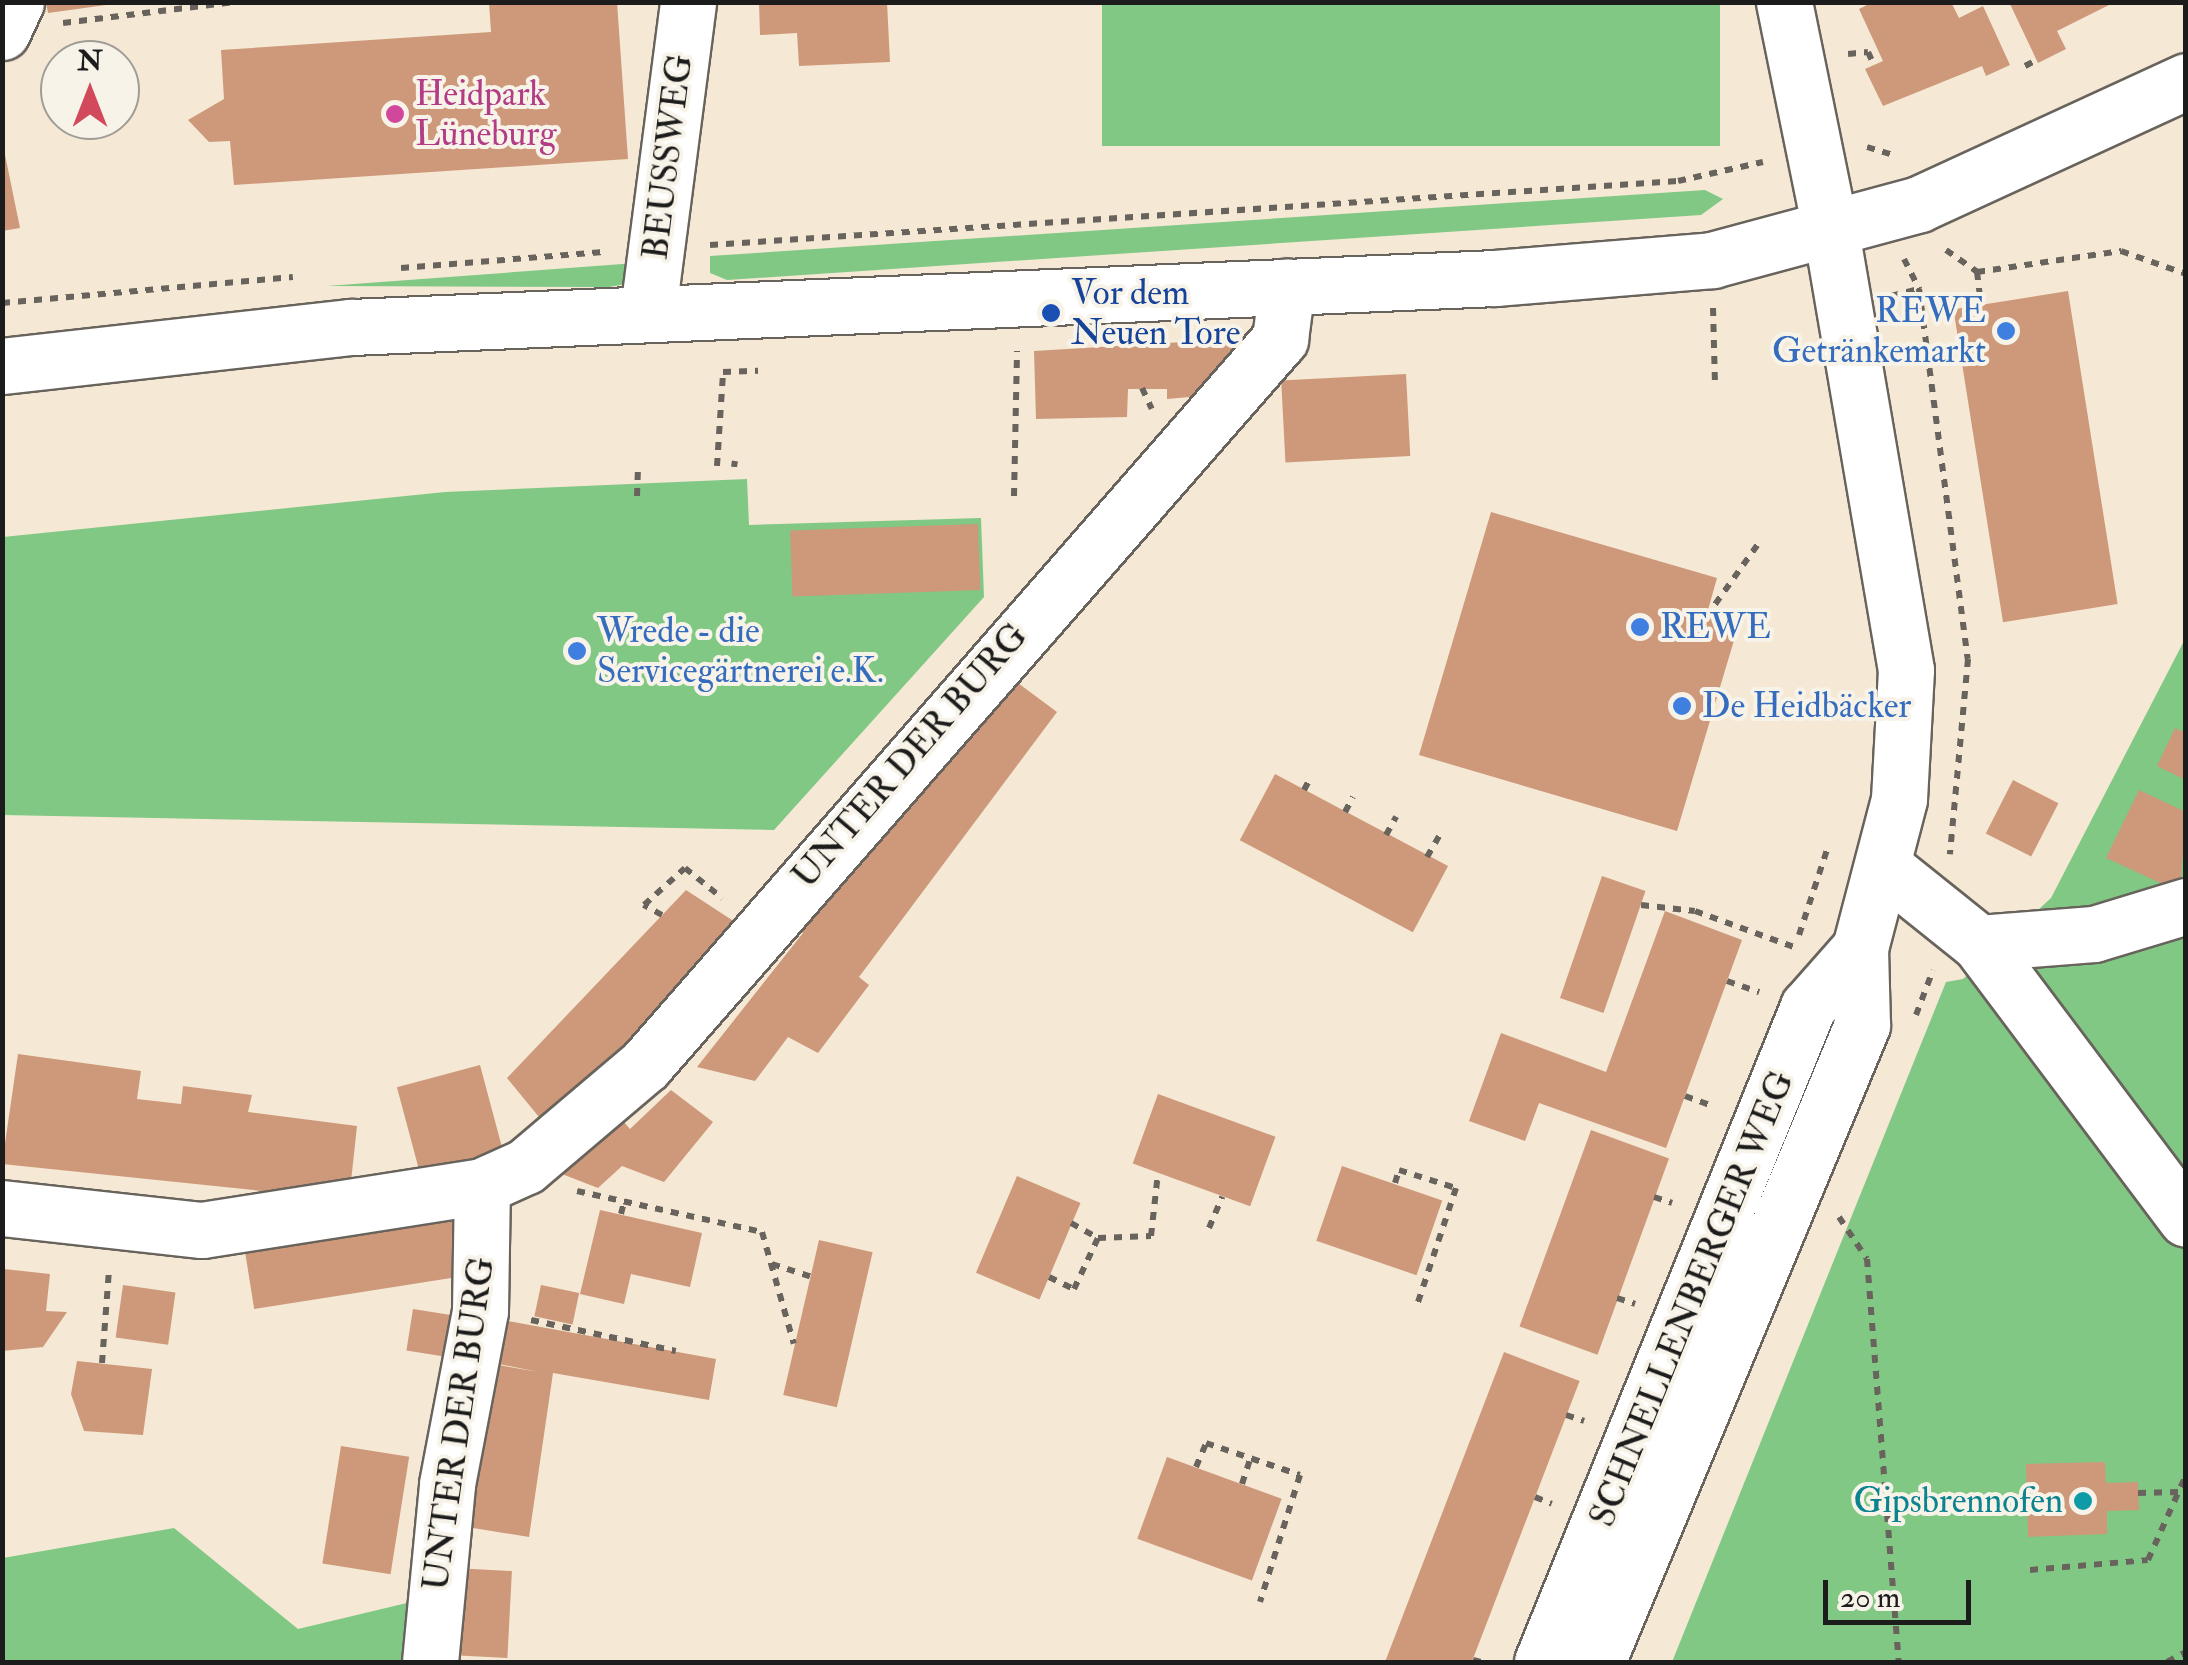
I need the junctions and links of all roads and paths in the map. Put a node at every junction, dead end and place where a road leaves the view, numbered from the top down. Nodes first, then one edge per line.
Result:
1 (235, 2) edge
2 (688, 2) edge
3 (1784, 2) edge
4 (8, 22) edge
5 (1835, 56) dead end
6 (2037, 60) dead end
7 (1874, 65) dead end
8 (2025, 66) dead end
9 (2186, 81) edge
10 (1765, 162) dead end
11 (1832, 232) junction
12 (656, 248) junction
13 (1945, 249) dead end
14 (1712, 260) junction
15 (385, 270) dead end
16 (1977, 272) junction
17 (2186, 274) edge
18 (308, 276) dead end
19 (1287, 286) junction
20 (1018, 295) junction
21 (2, 303) edge
22 (1981, 304) dead end
23 (648, 311) junction
24 (2, 366) edge
25 (758, 372) dead end
26 (1714, 382) dead end
27 (638, 464) dead end
28 (718, 466) dead end
29 (637, 496) dead end
30 (1014, 496) dead end
31 (1758, 544) dead end
32 (1706, 617) dead end
33 (1310, 778) dead end
34 (1304, 790) dead end
35 (1353, 797) dead end
36 (1345, 812) dead end
37 (1396, 816) dead end
38 (1386, 834) dead end
39 (1439, 836) dead end
40 (1832, 836) dead end
41 (1428, 856) dead end
42 (1884, 867) junction
43 (1641, 906) dead end
44 (2186, 906) edge
45 (662, 915) dead end
46 (761, 930) junction
47 (1979, 943) junction
48 (1795, 948) junction
49 (1860, 948) junction
50 (1788, 964) dead end
51 (1727, 981) dead end
52 (1775, 997) dead end
53 (1685, 1096) dead end
54 (1728, 1112) dead end
55 (1158, 1173) dead end
56 (504, 1176) junction
57 (1395, 1184) dead end
58 (1222, 1196) dead end
59 (624, 1202) junction
60 (2, 1208) edge
61 (621, 1214) dead end
62 (1838, 1216) dead end
63 (2186, 1219) edge
64 (1072, 1224) dead end
65 (112, 1227) junction
66 (1209, 1228) dead end
67 (1098, 1238) junction
68 (771, 1264) junction
69 (810, 1276) dead end
70 (1049, 1277) dead end
71 (1416, 1308) dead end
72 (480, 1312) junction
73 (794, 1344) dead end
74 (676, 1352) dead end
75 (102, 1363) dead end
76 (1251, 1458) junction
77 (1196, 1467) dead end
78 (2186, 1475) edge
79 (1242, 1484) dead end
80 (2178, 1492) junction
81 (2138, 1493) dead end
82 (2030, 1570) dead end
83 (1260, 1602) dead end
84 (2186, 1652) edge
85 (430, 1662) edge
86 (1542, 1662) edge
87 (1597, 1662) edge
88 (1900, 1662) edge
89 (2167, 1662) edge

1 - 4 path
2 - 12 main road, BEUSSWEG
3 - 11 main road, SCHNELLENBERGER WEG
5 - 7 path
6 - 8 path
9 - 11 main road
10 - 12 path
11 - 14 main road
11 - 42 main road, SCHNELLENBERGER WEG
12 - 15 path
12 - 23 main road, BEUSSWEG
13 - 16 path
14 - 19 main road
14 - 26 path
16 - 17 path
16 - 22 path
18 - 21 path
19 - 20 main road
19 - 46 main road, UNTER DER BURG
20 - 23 main road
20 - 30 path
23 - 24 main road
25 - 28 path
27 - 29 path
31 - 32 path
33 - 34 path
35 - 36 path
37 - 38 path
39 - 41 path
40 - 48 path
42 - 47 main road
42 - 49 main road, SCHNELLENBERGER WEG
43 - 48 path
44 - 47 main road
45 - 46 path
46 - 56 main road, UNTER DER BURG
47 - 63 main road
48 - 50 path
49 - 86 main road, SCHNELLENBERGER WEG
49 - 87 main road, SCHNELLENBERGER WEG
51 - 52 path
53 - 54 path
55 - 67 path
56 - 59 path
56 - 65 main road, UNTER DER BURG
56 - 72 main road, UNTER DER BURG
57 - 71 path
58 - 66 path
59 - 61 path
59 - 68 path
60 - 65 main road, UNTER DER BURG
62 - 88 path
64 - 67 path
65 - 75 path
67 - 70 path
68 - 69 path
68 - 73 path
72 - 74 path
72 - 85 main road, UNTER DER BURG
76 - 77 path
76 - 79 path
76 - 83 path
78 - 80 path
80 - 81 path
80 - 82 path
84 - 89 path

